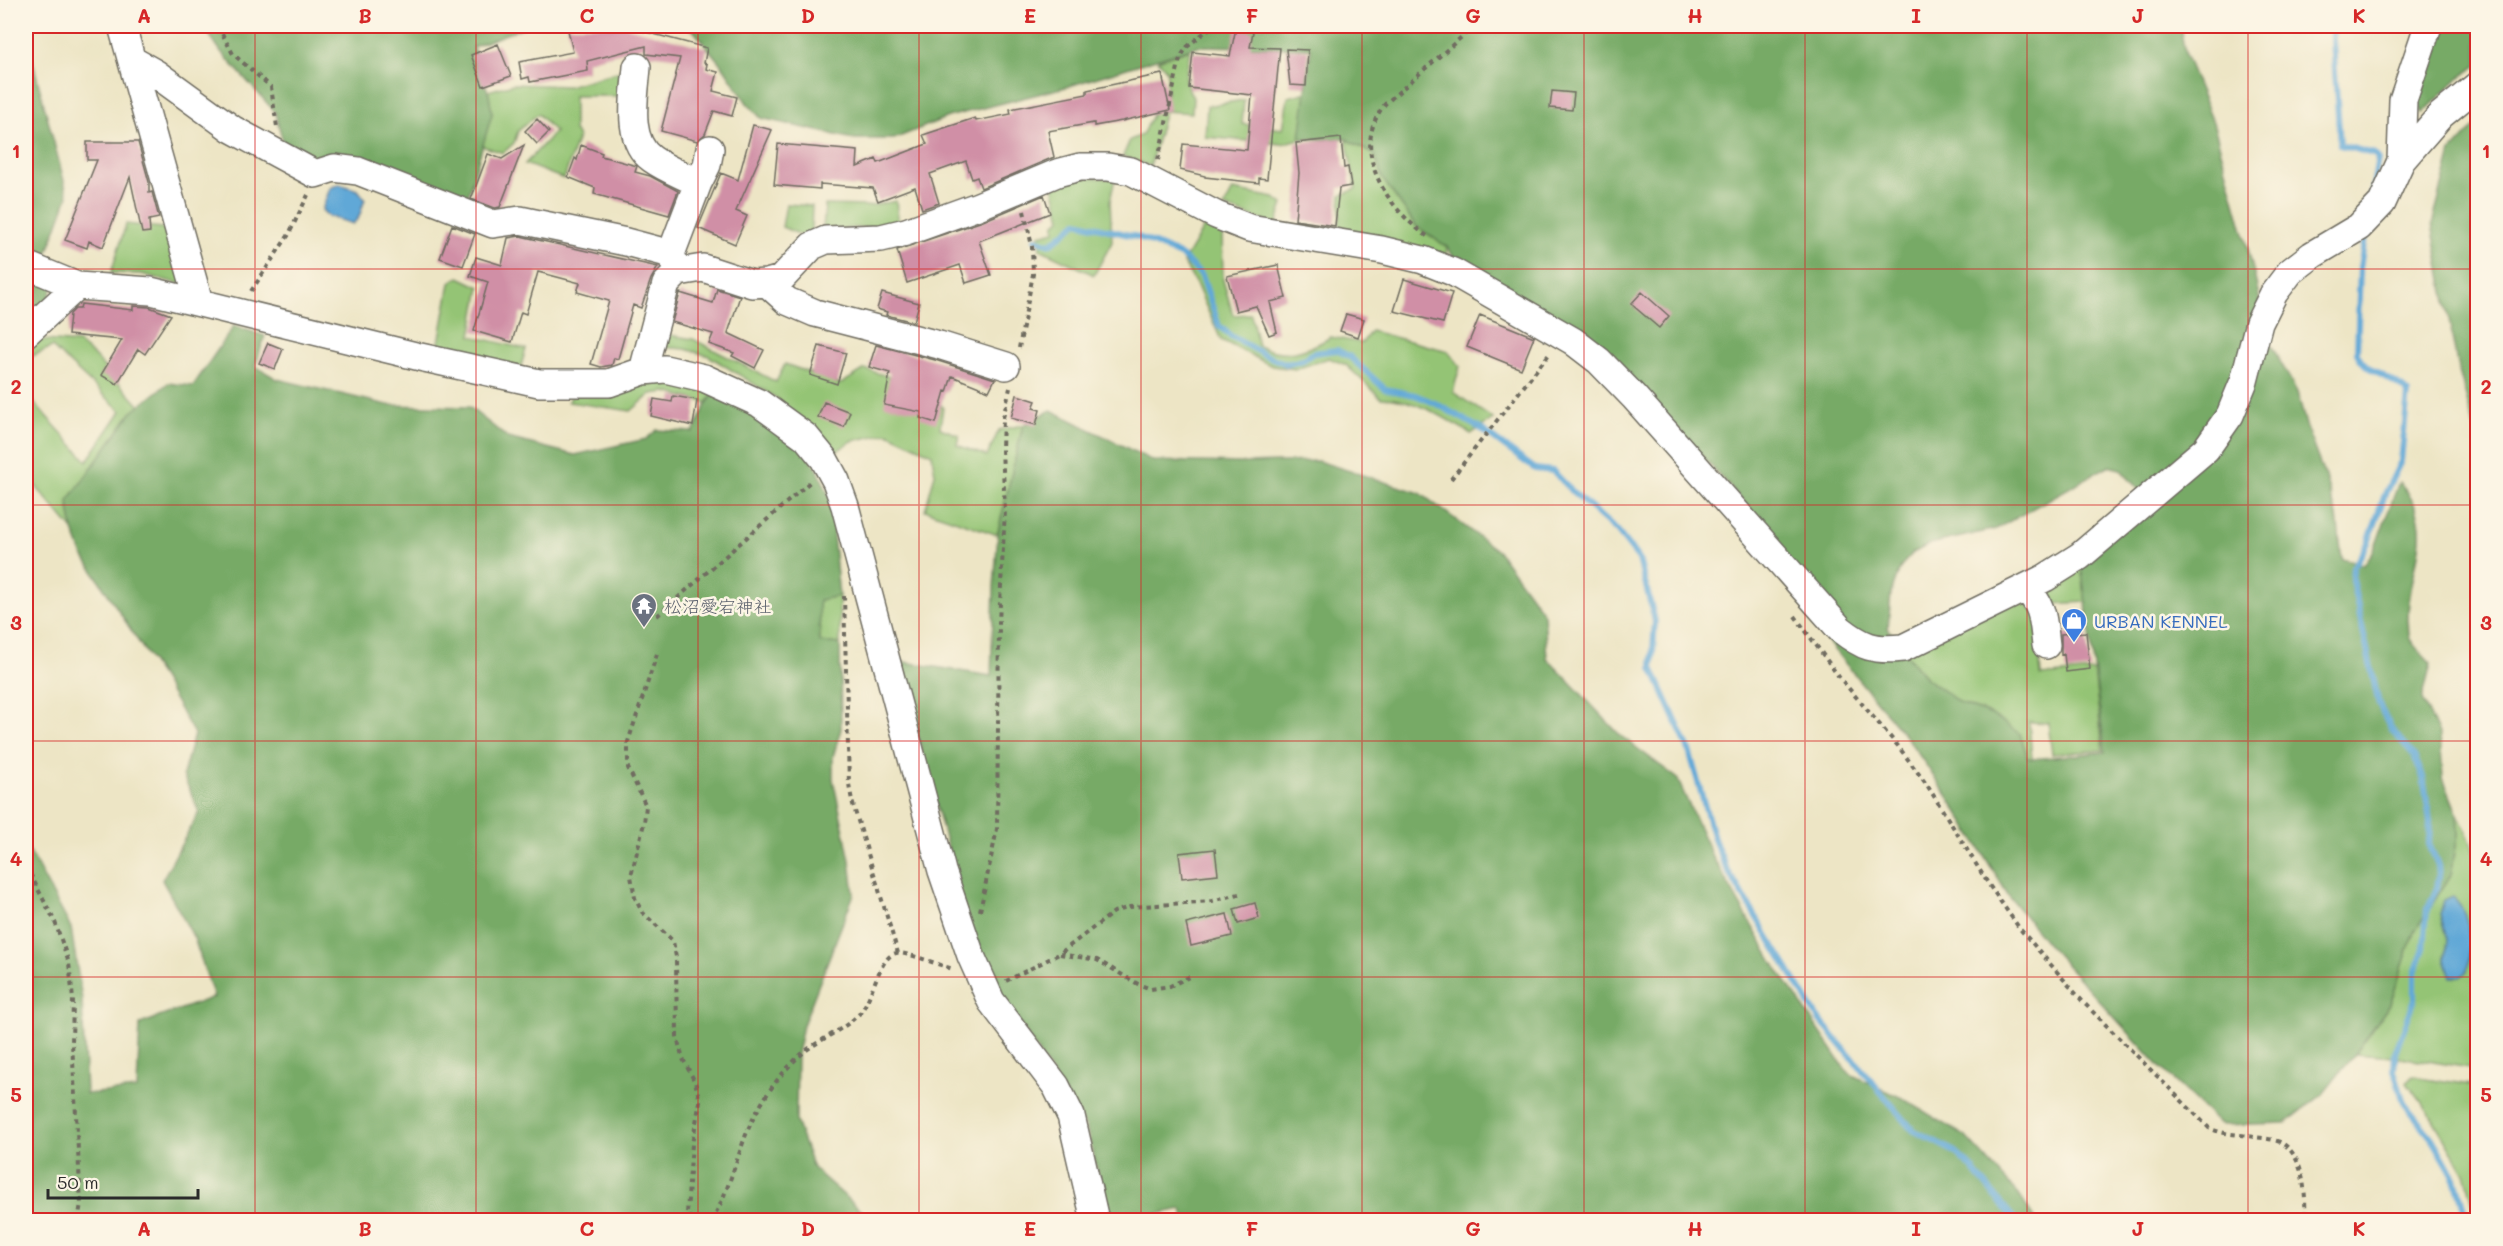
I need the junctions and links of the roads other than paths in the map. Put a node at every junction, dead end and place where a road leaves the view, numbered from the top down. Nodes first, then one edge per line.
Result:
1 (122, 26) edge
2 (2428, 26) edge
3 (132, 60) junction
4 (637, 67) dead end
5 (2478, 86) edge
6 (710, 149) dead end
7 (2401, 161) junction
8 (698, 183) junction
9 (674, 263) junction
10 (26, 265) edge
11 (767, 283) junction
12 (77, 286) junction
13 (199, 302) junction
14 (26, 333) edge
15 (1011, 369) road end
16 (642, 371) junction
17 (2025, 588) junction
18 (2046, 645) dead end
19 (1095, 1221) edge

1 - 3 street
2 - 7 street
3 - 9 street
3 - 13 street
4 - 8 street
5 - 7 street
6 - 8 street
7 - 17 street
8 - 9 street
9 - 11 street
9 - 16 street
10 - 12 street
11 - 15 street
11 - 17 street
12 - 13 street
12 - 14 street
13 - 16 street
16 - 19 street
17 - 18 street

